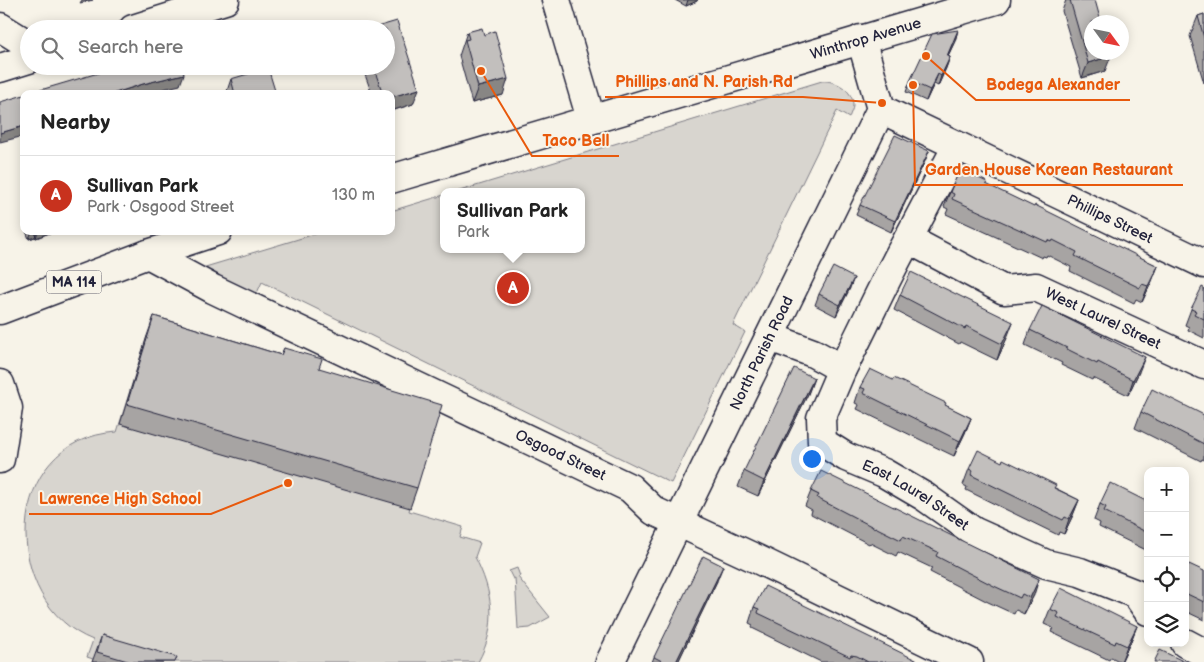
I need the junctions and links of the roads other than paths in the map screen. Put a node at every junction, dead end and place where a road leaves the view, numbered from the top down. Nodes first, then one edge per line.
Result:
1 (225, 0) edge
2 (556, 0) edge
3 (996, 0) edge
4 (162, 20) edge
5 (0, 27) edge
6 (20, 39) edge
7 (861, 40) junction
8 (20, 62) edge
9 (0, 68) edge
10 (881, 109) junction
11 (591, 119) junction
12 (957, 146) junction
13 (395, 178) edge
14 (206, 235) edge
15 (908, 239) junction
16 (148, 254) junction
17 (1204, 264) edge
18 (0, 310) edge
19 (770, 337) junction
20 (1204, 365) edge
21 (842, 369) junction
22 (0, 384) edge
23 (0, 459) edge
24 (678, 522) junction
25 (1144, 605) edge
26 (1189, 644) edge
27 (1204, 652) edge
28 (610, 662) edge
29 (969, 662) edge

1 - 4 street
2 - 11 street
3 - 7 street, Winthrop Avenue
5 - 6 street
7 - 10 street
7 - 11 street, Winthrop Avenue
8 - 9 street
10 - 12 street, Phillips Street
10 - 19 street, North Parish Road
11 - 13 street, Winthrop Avenue
12 - 15 street
12 - 17 street, Phillips Street
14 - 16 street, MA 114
15 - 20 street, West Laurel Street
15 - 21 street
16 - 18 street, MA 114
16 - 24 street, Osgood Street
19 - 21 street
19 - 24 street, North Parish Road
21 - 25 street, East Laurel Street
22 - 23 street
24 - 28 street, North Parish Road
24 - 29 street, Osgood Street
26 - 27 street

